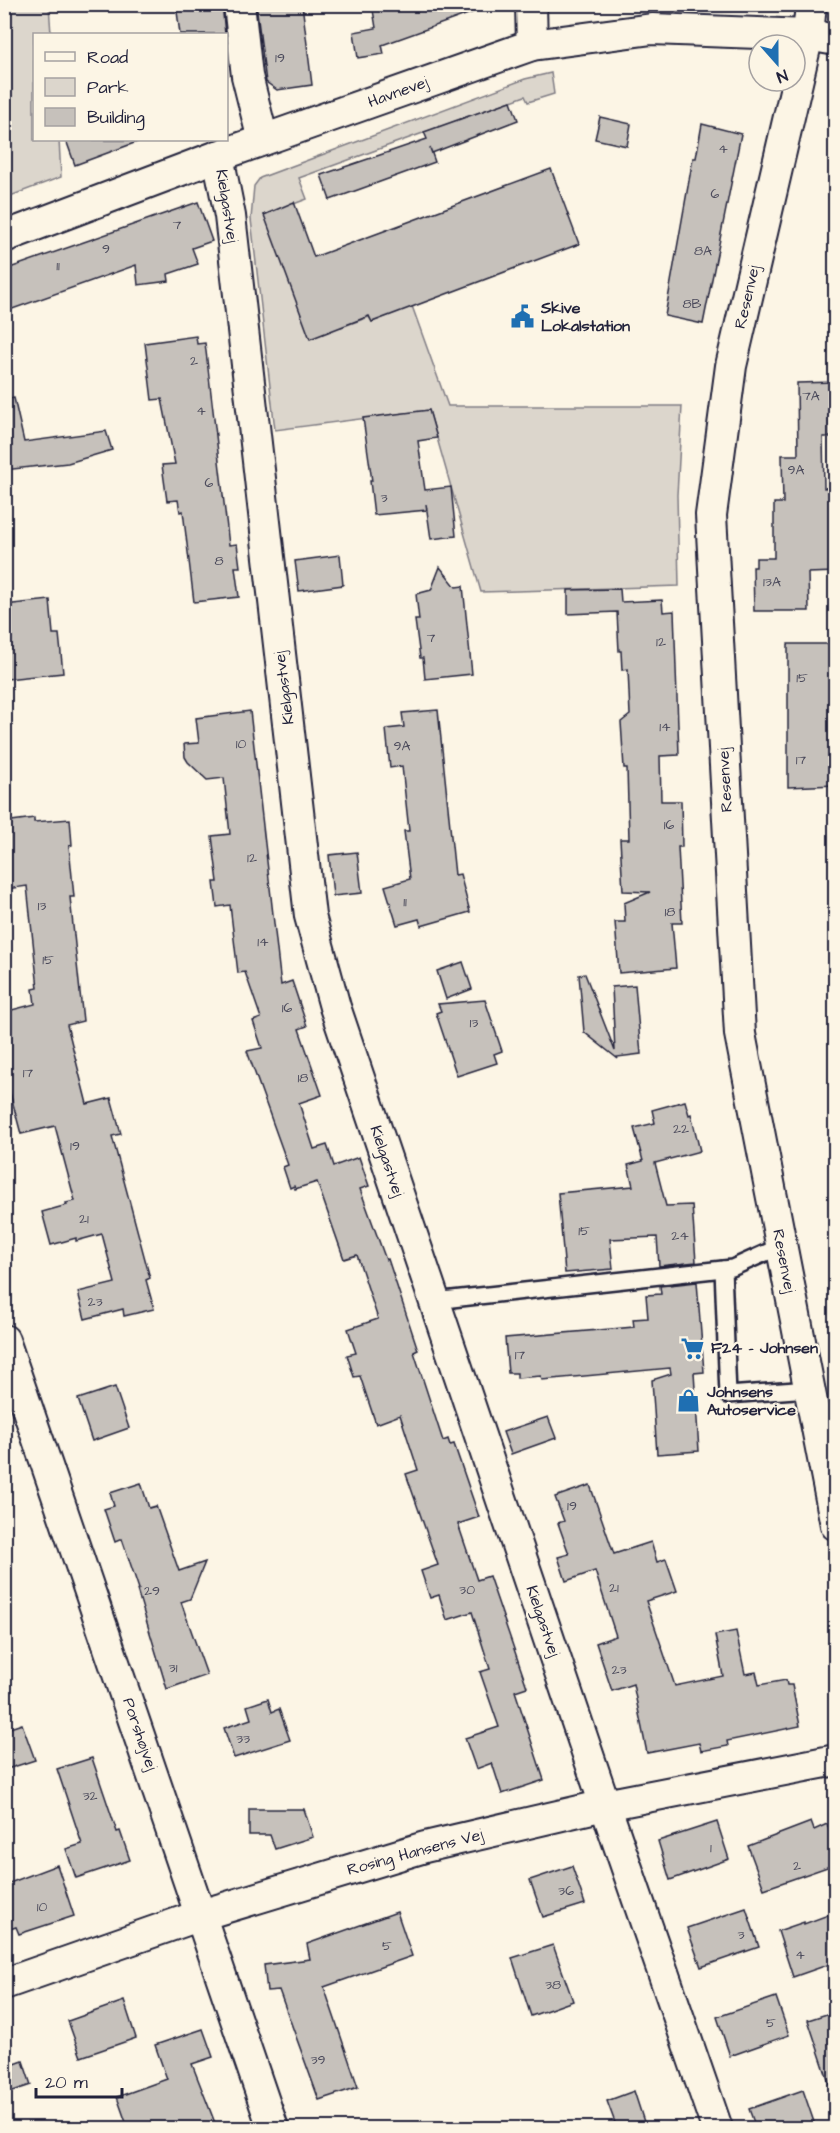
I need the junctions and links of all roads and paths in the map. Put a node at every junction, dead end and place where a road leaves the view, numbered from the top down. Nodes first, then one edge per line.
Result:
1 (239, 4) edge
2 (531, 4) edge
3 (811, 4) edge
4 (822, 38) edge
5 (532, 45) junction
6 (263, 140) junction
7 (218, 156) junction
8 (4, 237) edge
9 (781, 1246) junction
10 (723, 1269) junction
11 (434, 1301) junction
12 (4, 1340) edge
13 (809, 1389) junction
14 (836, 1525) edge
15 (836, 1760) edge
16 (604, 1805) junction
17 (201, 1915) junction
18 (4, 1984) edge
19 (273, 2128) edge
20 (717, 2128) edge

1 - 6 street
2 - 5 street
3 - 4 street, Resenvej
4 - 5 street, Havnevej
4 - 9 street, Resenvej
5 - 6 street, Havnevej
6 - 7 street, Havnevej
7 - 8 street, Havnevej
7 - 11 street, Kielgastvej
9 - 10 lane
9 - 13 street, Resenvej
10 - 11 lane
10 - 13 lane
11 - 16 street, Kielgastvej
12 - 17 street, Porshøjvej
13 - 14 street, Resenvej
15 - 16 street, Rosing Hansens Vej
16 - 17 street, Rosing Hansens Vej
16 - 20 street, Kielgastvej
17 - 18 street, Rosing Hansens Vej
17 - 19 street, Porshøjvej

